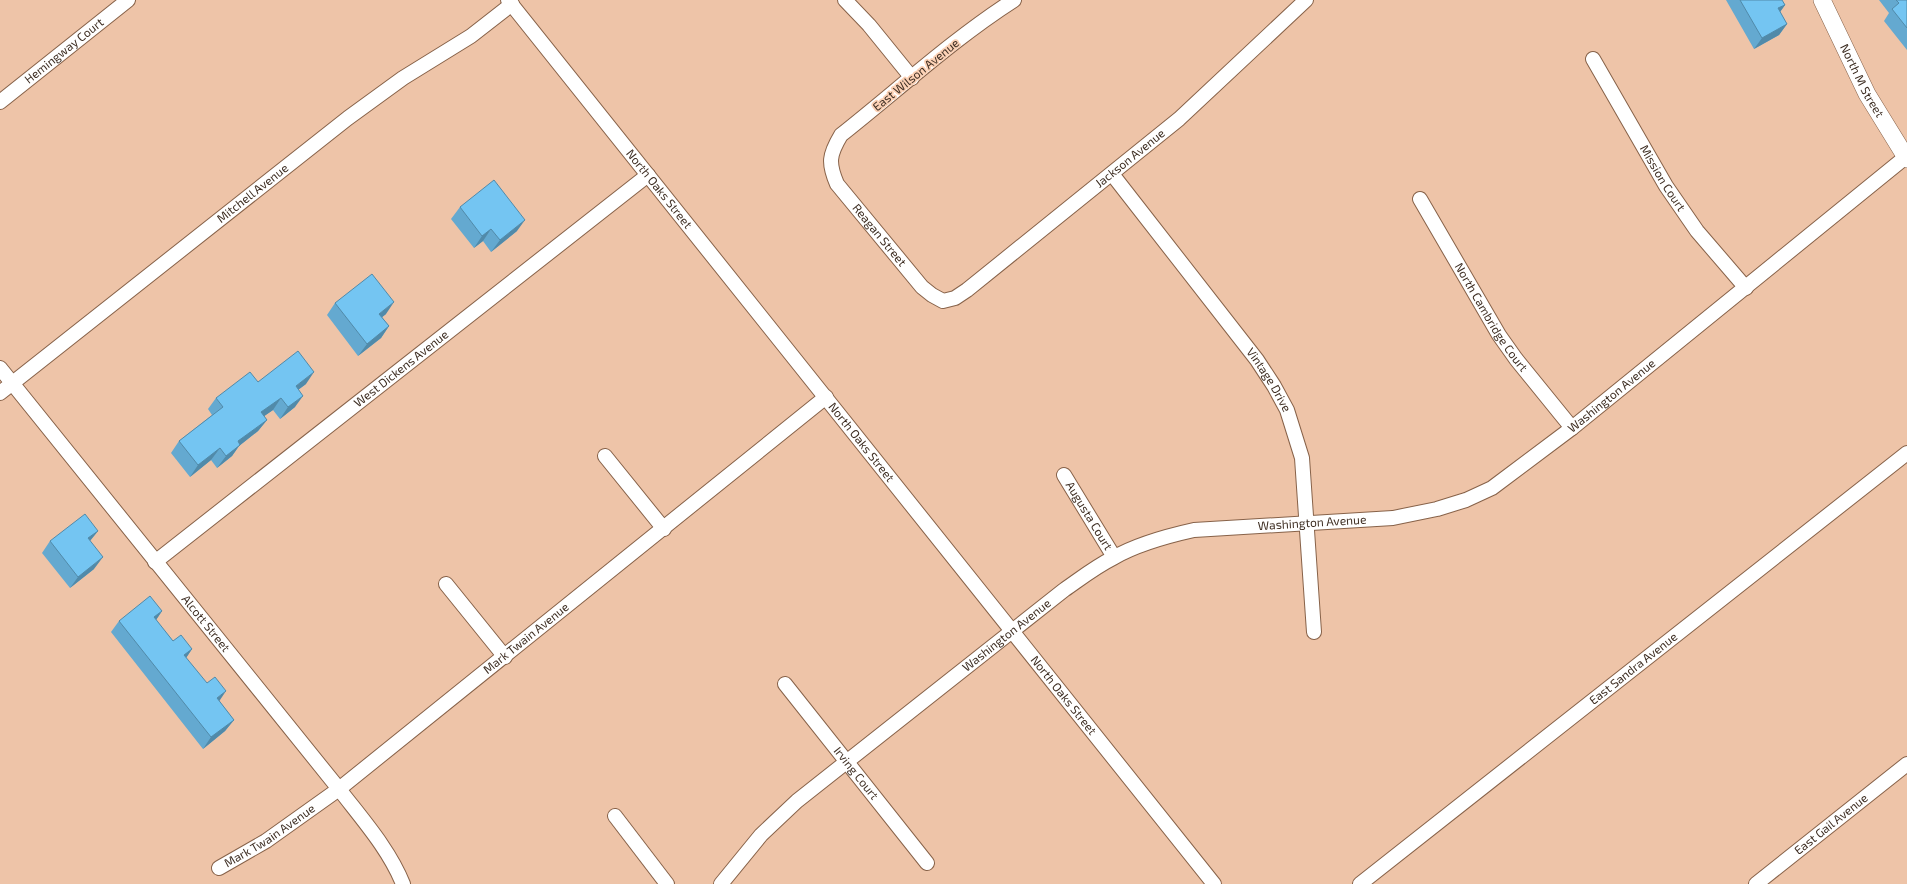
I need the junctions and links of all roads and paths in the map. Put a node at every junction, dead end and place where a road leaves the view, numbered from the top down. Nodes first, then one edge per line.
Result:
1 (128, 0) edge
2 (844, 0) edge
3 (1014, 0) edge
4 (1306, 0) edge
5 (1822, 0) edge
6 (510, 2) edge
7 (1593, 59) dead end
8 (912, 78) junction
9 (0, 102) edge
10 (1907, 158) edge
11 (830, 160) joint
12 (1112, 174) junction
13 (648, 175) junction
14 (1420, 199) dead end
15 (1746, 288) junction
16 (943, 301) joint
17 (0, 368) edge
18 (12, 384) junction
19 (0, 393) edge
20 (826, 397) junction
21 (1572, 428) junction
22 (1907, 453) edge
23 (605, 456) dead end
24 (1064, 475) dead end
25 (1307, 522) junction
26 (664, 529) junction
27 (1114, 557) junction
28 (155, 562) junction
29 (446, 584) dead end
30 (1013, 630) junction
31 (1314, 632) dead end
32 (504, 657) junction
33 (785, 684) dead end
34 (847, 762) junction
35 (1907, 764) edge
36 (339, 789) junction
37 (615, 816) dead end
38 (927, 864) dead end
39 (218, 868) dead end
40 (403, 884) edge
41 (667, 884) edge
42 (721, 884) edge
43 (1214, 884) edge
44 (1360, 884) edge
45 (1756, 884) edge

1 - 9 street, Hemingway Court
2 - 8 street
3 - 8 street, East Wilson Avenue
4 - 12 street, Jackson Avenue
5 - 10 street, North M Street
6 - 13 street, North Oaks Street
6 - 18 street, Mitchell Avenue
7 - 15 street, Mission Court
8 - 11 street, East Wilson Avenue
10 - 15 street, Washington Avenue
11 - 16 street, Reagan Street
12 - 16 street, Jackson Avenue
12 - 25 street, Vintage Drive
13 - 20 street, North Oaks Street
13 - 28 street, West Dickens Avenue
14 - 21 street, North Cambridge Court
15 - 21 street, Washington Avenue
17 - 18 street, Alcott Street
18 - 19 street, Mitchell Avenue
18 - 28 street, Alcott Street
20 - 26 street, Mark Twain Avenue
20 - 30 street, North Oaks Street
21 - 25 street, Washington Avenue
22 - 44 street, East Sandra Avenue
23 - 26 street
24 - 27 street, Augusta Court
25 - 27 street, Washington Avenue
25 - 31 street, Vintage Drive
26 - 32 street, Mark Twain Avenue
27 - 30 street, Washington Avenue
28 - 36 street, Alcott Street
29 - 32 street
30 - 34 street, Washington Avenue
30 - 43 street, North Oaks Street
32 - 36 street, Mark Twain Avenue
33 - 34 street, Irving Court
34 - 38 street, Irving Court
34 - 42 street, Washington Avenue
35 - 45 street, East Gail Avenue
36 - 39 street, Mark Twain Avenue
36 - 40 street, Alcott Street
37 - 41 street

